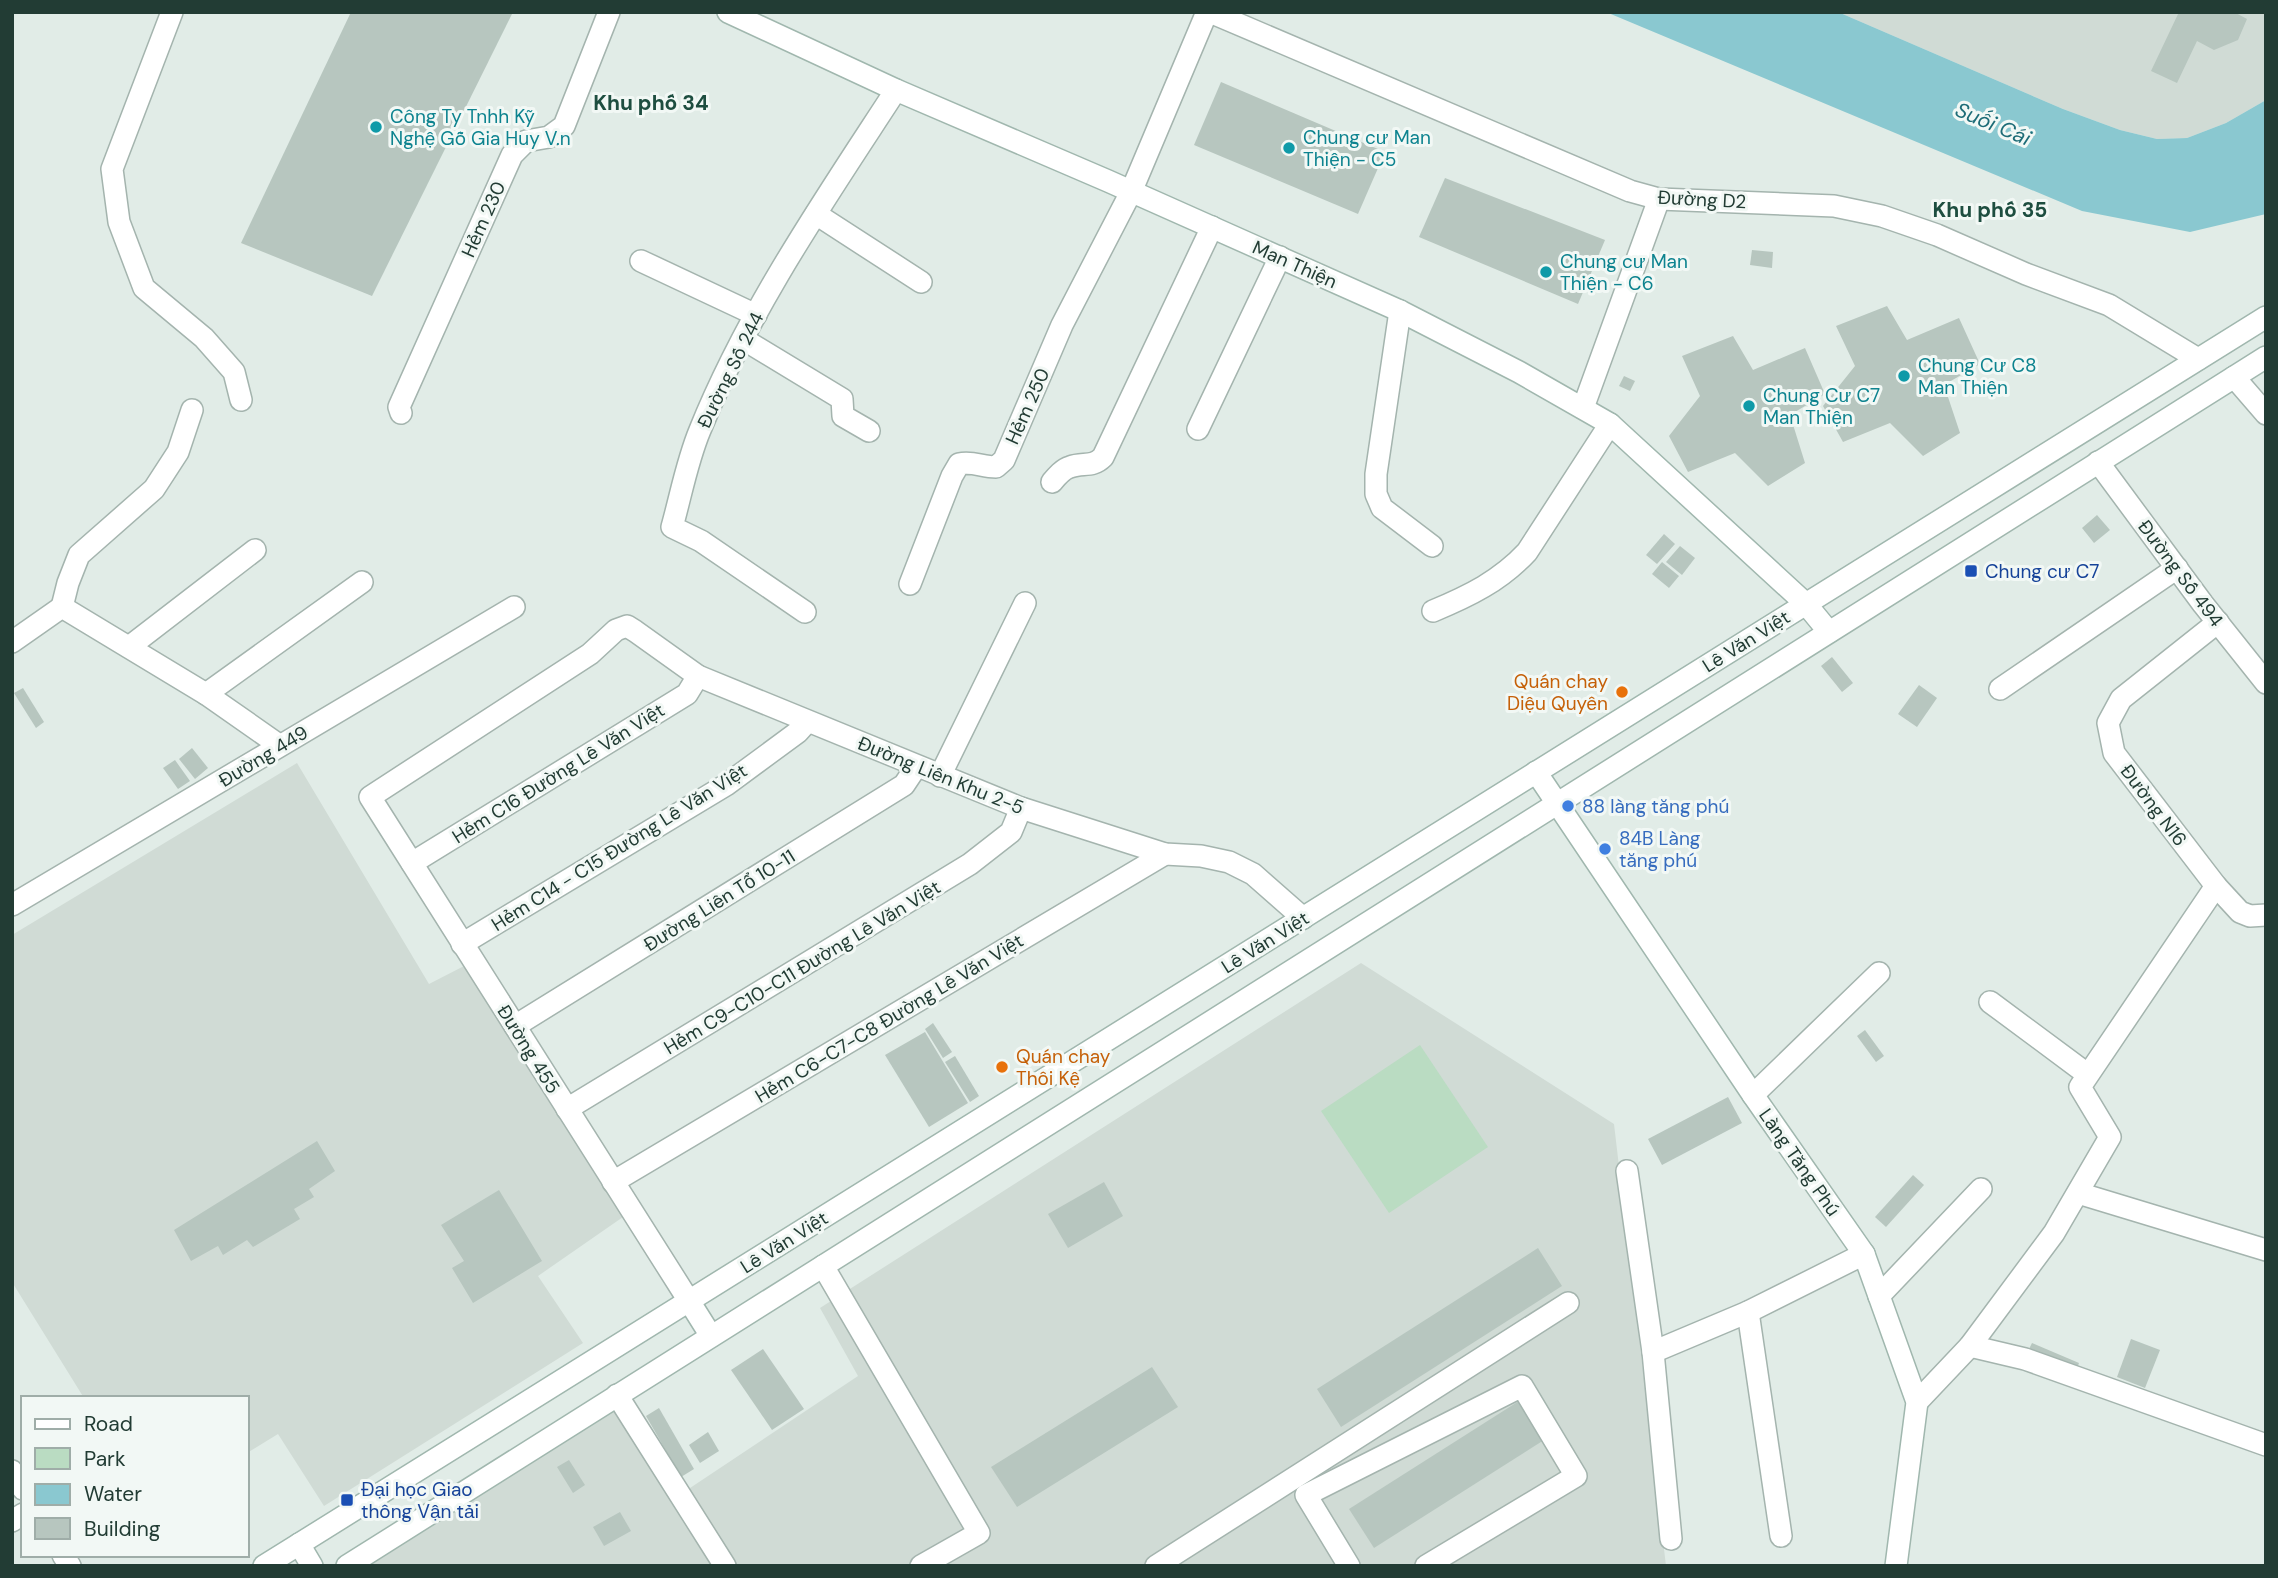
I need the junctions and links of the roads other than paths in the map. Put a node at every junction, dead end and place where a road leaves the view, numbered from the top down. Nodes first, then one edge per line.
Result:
1 (172, 12) edge
2 (609, 12) edge
3 (728, 12) edge
4 (1209, 12) edge
5 (896, 90) junction
6 (1131, 192) junction
7 (1659, 199) junction
8 (816, 214) junction
9 (1212, 227) junction
10 (1280, 257) junction
11 (641, 261) dead end
12 (921, 282) dead end
13 (1400, 311) junction
14 (756, 315) junction
15 (2266, 317) edge
16 (743, 339) junction
17 (2266, 357) edge
18 (2198, 359) junction
19 (2234, 377) junction
20 (241, 400) dead end
21 (1583, 408) junction
22 (192, 410) dead end
23 (401, 413) dead end
24 (2266, 414) edge
25 (1609, 424) junction
26 (1198, 429) dead end
27 (869, 431) dead end
28 (2098, 462) junction
29 (1052, 482) dead end
30 (1432, 546) dead end
31 (255, 550) dead end
32 (2176, 568) junction
33 (362, 582) dead end
34 (910, 584) dead end
35 (1025, 603) dead end
36 (1805, 604) junction
37 (62, 607) junction
38 (514, 607) dead end
39 (1433, 611) dead end
40 (805, 612) dead end
41 (2218, 622) junction
42 (1829, 632) junction
43 (12, 642) edge
44 (129, 647) junction
45 (698, 676) junction
46 (2266, 683) edge
47 (2000, 689) dead end
48 (206, 694) junction
49 (807, 722) junction
50 (279, 745) junction
51 (916, 767) junction
52 (1536, 772) junction
53 (940, 776) junction
54 (370, 797) joint
55 (1557, 803) junction
56 (1021, 808) junction
57 (1165, 854) junction
58 (411, 863) junction
59 (2216, 886) junction
60 (12, 905) edge
61 (2266, 915) edge
62 (1303, 918) junction
63 (462, 943) junction
64 (1879, 973) dead end
65 (1990, 1002) dead end
66 (515, 1026) junction
67 (2087, 1074) junction
68 (1753, 1095) junction
69 (567, 1109) junction
70 (1627, 1171) dead end
71 (613, 1182) junction
72 (1981, 1189) dead end
73 (2078, 1193) junction
74 (2266, 1250) edge
75 (1864, 1254) junction
76 (823, 1266) junction
77 (1879, 1296) junction
78 (689, 1301) junction
79 (1568, 1303) dead end
80 (1748, 1312) junction
81 (711, 1336) junction
82 (1970, 1346) junction
83 (1653, 1352) junction
84 (617, 1395) junction
85 (1917, 1402) junction
86 (2266, 1445) edge
87 (1782, 1536) dead end
88 (1671, 1539) dead end
89 (299, 1544) junction
90 (264, 1566) edge
91 (312, 1566) edge
92 (347, 1566) edge
93 (725, 1566) edge
94 (921, 1566) edge
95 (1156, 1566) edge
96 (1349, 1566) edge
97 (1426, 1566) edge
98 (1896, 1566) edge

1 - 20 street
2 - 23 street, Hẻm 230
3 - 5 street, Man Thiện
4 - 6 street
4 - 7 street, Đường D2
5 - 6 street, Man Thiện
5 - 8 street, Đường Số 244
6 - 9 street, Man Thiện
6 - 34 street, Hẻm 250
7 - 18 street, Đường D2
7 - 21 street
8 - 12 street
8 - 14 street, Đường Số 244
9 - 10 street, Man Thiện
9 - 29 street
10 - 13 street, Man Thiện
10 - 26 street
11 - 14 street
13 - 21 street, Man Thiện
13 - 30 street
14 - 16 street, Đường Số 244
15 - 18 street, Lê Văn Việt
16 - 27 street
16 - 40 street, Đường Số 244
17 - 19 street, Lê Văn Việt
18 - 19 street, Đường D2
18 - 36 street, Lê Văn Việt
19 - 24 street
19 - 28 street, Lê Văn Việt
21 - 25 street, Man Thiện
22 - 37 street
25 - 36 street, Man Thiện
25 - 39 street
28 - 32 street, Đường Số 494
28 - 42 street, Lê Văn Việt
31 - 44 street
32 - 41 street, Đường Số 494
32 - 47 street
33 - 48 street
35 - 53 street
36 - 42 street, Man Thiện
36 - 52 street, Lê Văn Việt
37 - 43 street
37 - 44 street
38 - 50 street, Đường 449
41 - 46 street, Đường Số 494
41 - 59 street, Đường N16
42 - 55 street, Lê Văn Việt
44 - 48 street
45 - 49 street, Đường Liên Khu 2-5
45 - 54 street, Đường Liên Khu 2-5
45 - 58 street, Hẻm C16 Đường Lê Văn Việt
48 - 50 street
49 - 51 street, Đường Liên Khu 2-5
49 - 63 street, Hẻm C14 - C15 Đường Lê Văn Việt
50 - 60 street, Đường 449
51 - 53 street, Đường Liên Khu 2-5
51 - 66 street, Đường Liên Tổ 10-11
52 - 55 street, Làng Tăng Phú
52 - 62 street, Lê Văn Việt
53 - 56 street, Đường Liên Khu 2-5
54 - 58 street, Đường 455
55 - 68 street, Làng Tăng Phú
55 - 76 street, Lê Văn Việt
56 - 57 street, Đường Liên Khu 2-5
56 - 69 street, Hẻm C9-C10-C11 Đường Lê Văn Việt
57 - 62 street, Đường Liên Khu 2-5
57 - 71 street, Hẻm C6-C7-C8 Đường Lê Văn Việt
58 - 63 street, Đường 455
59 - 61 street, Đường N16
59 - 67 street
62 - 78 street, Lê Văn Việt
63 - 66 street, Đường 455
64 - 68 street
65 - 67 street
66 - 69 street, Đường 455
67 - 73 street
68 - 75 street, Làng Tăng Phú
69 - 71 street, Đường 455
70 - 83 street
71 - 78 street, Đường 455
72 - 77 street
73 - 74 street
73 - 82 street
75 - 77 street, Làng Tăng Phú
75 - 80 street
76 - 81 street, Lê Văn Việt
76 - 94 street
77 - 85 street, Làng Tăng Phú
78 - 81 street, Đường 455
78 - 89 street, Lê Văn Việt
79 - 95 street
80 - 83 street
80 - 87 street
81 - 84 street, Lê Văn Việt
82 - 85 street
82 - 86 street
83 - 88 street
84 - 92 street, Lê Văn Việt
84 - 93 street
85 - 98 street, Làng Tăng Phú
89 - 90 street, Lê Văn Việt
89 - 91 street
96 - 97 street

